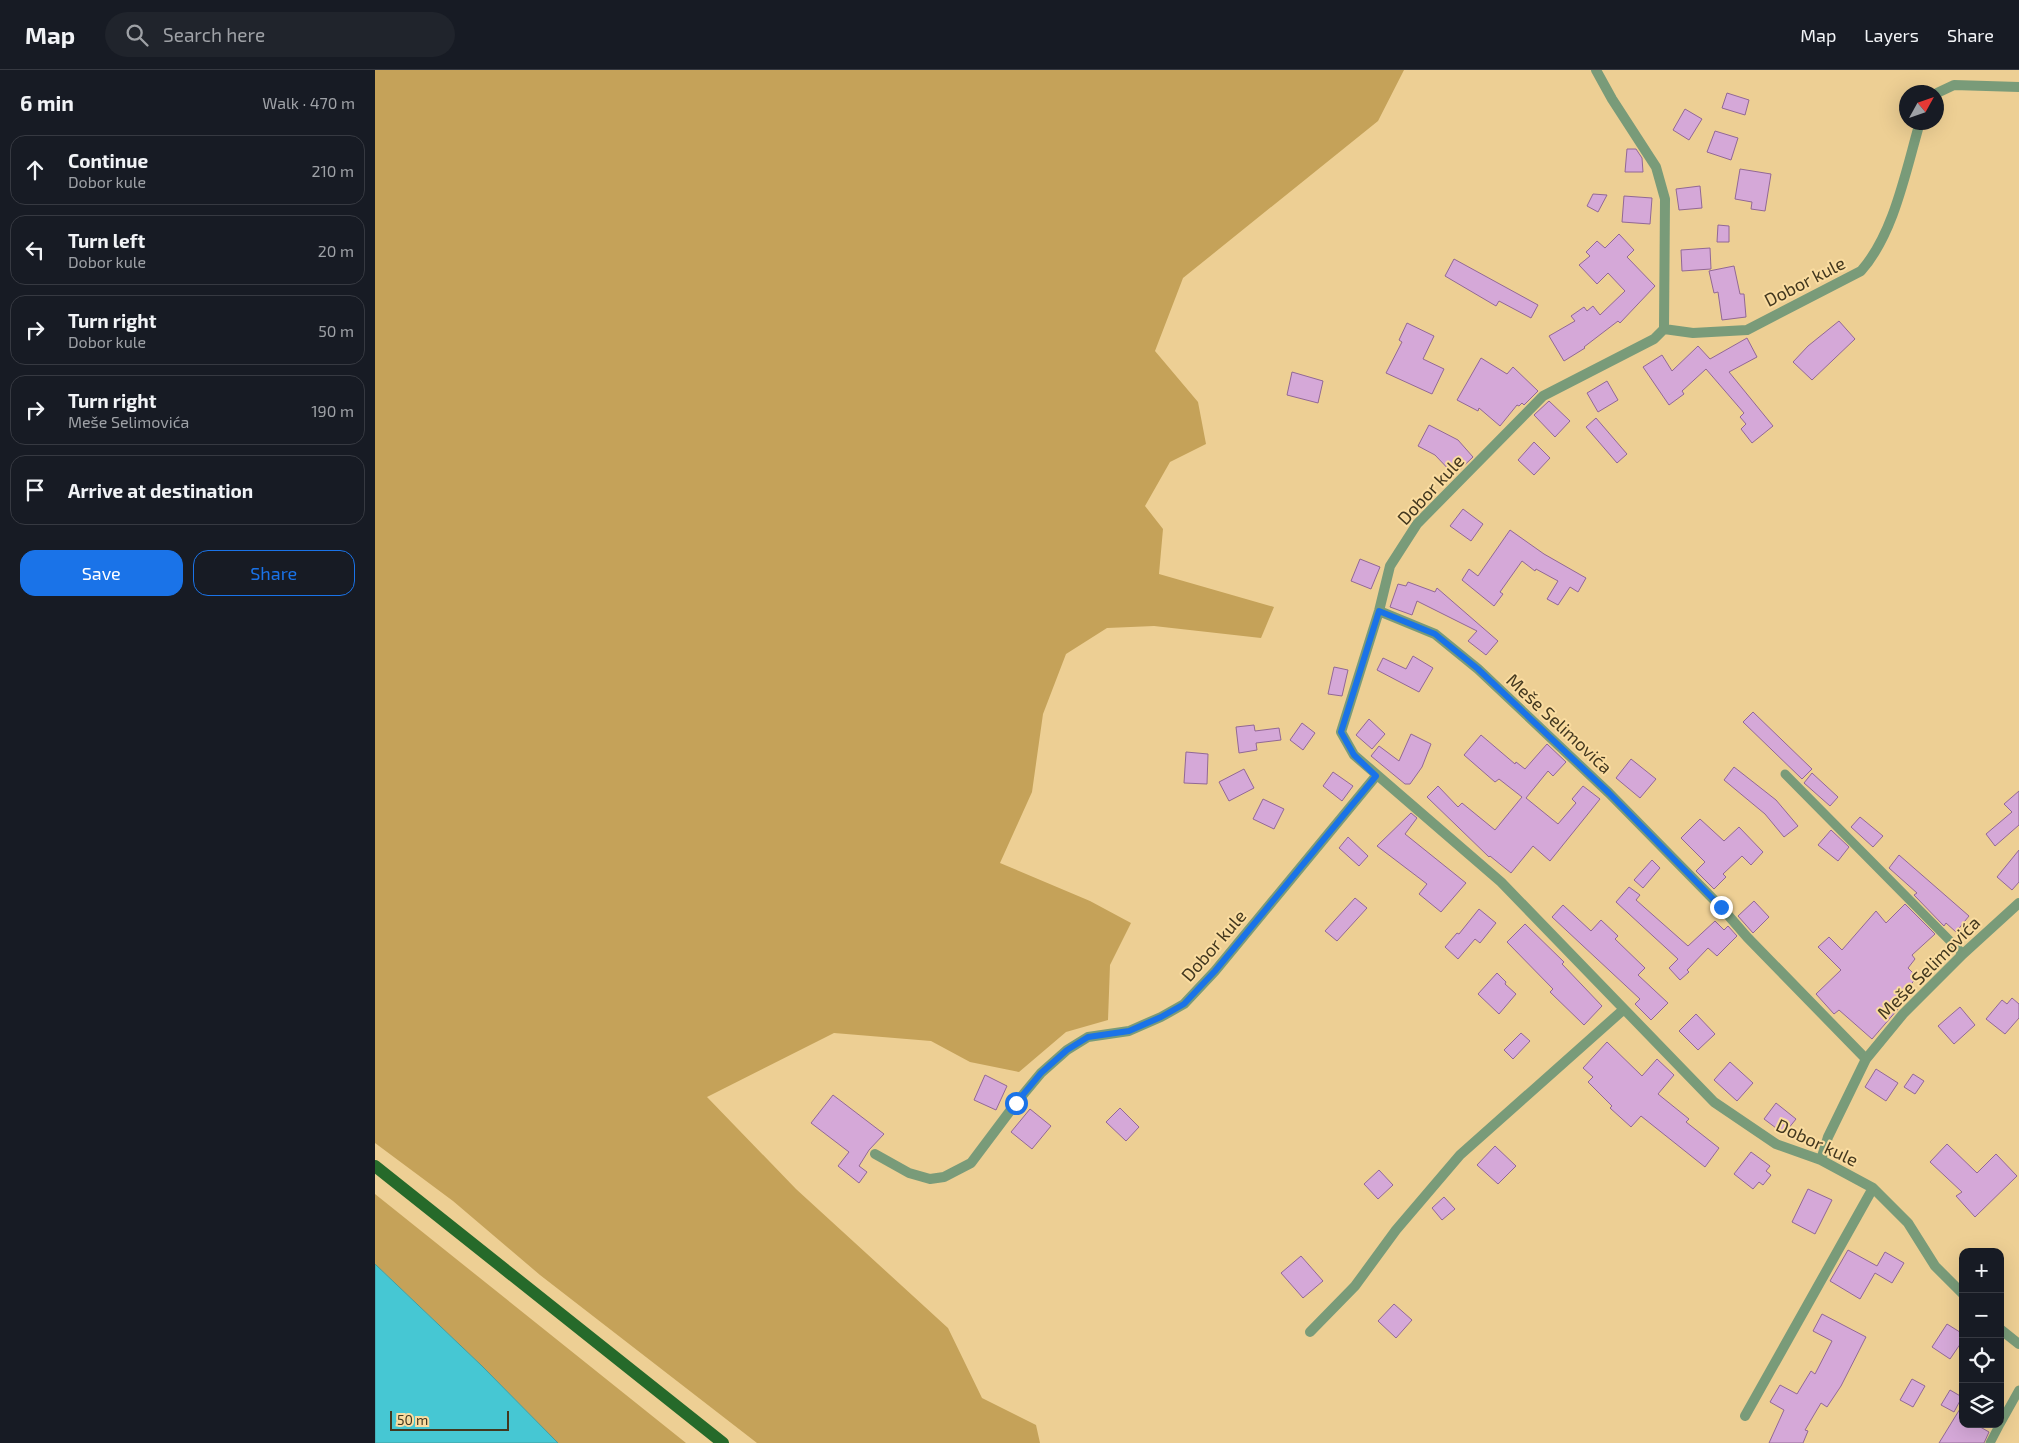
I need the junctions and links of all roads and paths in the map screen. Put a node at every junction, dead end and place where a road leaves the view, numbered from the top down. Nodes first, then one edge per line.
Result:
1 (1595, 70) edge
2 (2019, 87) edge
3 (1944, 90) edge
4 (1918, 130) edge
5 (1664, 329) junction
6 (1379, 611) junction
7 (1785, 774) dead end
8 (1376, 776) junction
9 (2019, 903) edge
10 (1963, 954) junction
11 (1623, 1010) junction
12 (1866, 1059) junction
13 (875, 1154) dead end
14 (1821, 1160) junction
15 (375, 1166) edge
16 (1873, 1188) junction
17 (1962, 1293) edge
18 (1310, 1332) dead end
19 (2004, 1332) edge
20 (2019, 1344) edge
21 (2019, 1390) edge
22 (1745, 1416) dead end
23 (2004, 1417) edge
24 (1998, 1428) edge
25 (723, 1443) edge
26 (1990, 1443) edge

1 - 5 street
2 - 3 street
4 - 5 street, Dobor kule
5 - 6 street, Dobor kule
6 - 8 street, Dobor kule
6 - 12 street, Meše Selimovića
7 - 10 lane
8 - 11 street, Dobor kule
8 - 13 street, Dobor kule
9 - 10 street, Meše Selimovića
10 - 12 street, Meše Selimovića
11 - 14 street, Dobor kule
11 - 18 street
12 - 14 street, Meše Selimovića
14 - 16 street, Dobor kule
15 - 25 main road
16 - 17 street, Dobor kule
16 - 22 street
19 - 20 street
21 - 23 lane
24 - 26 lane

